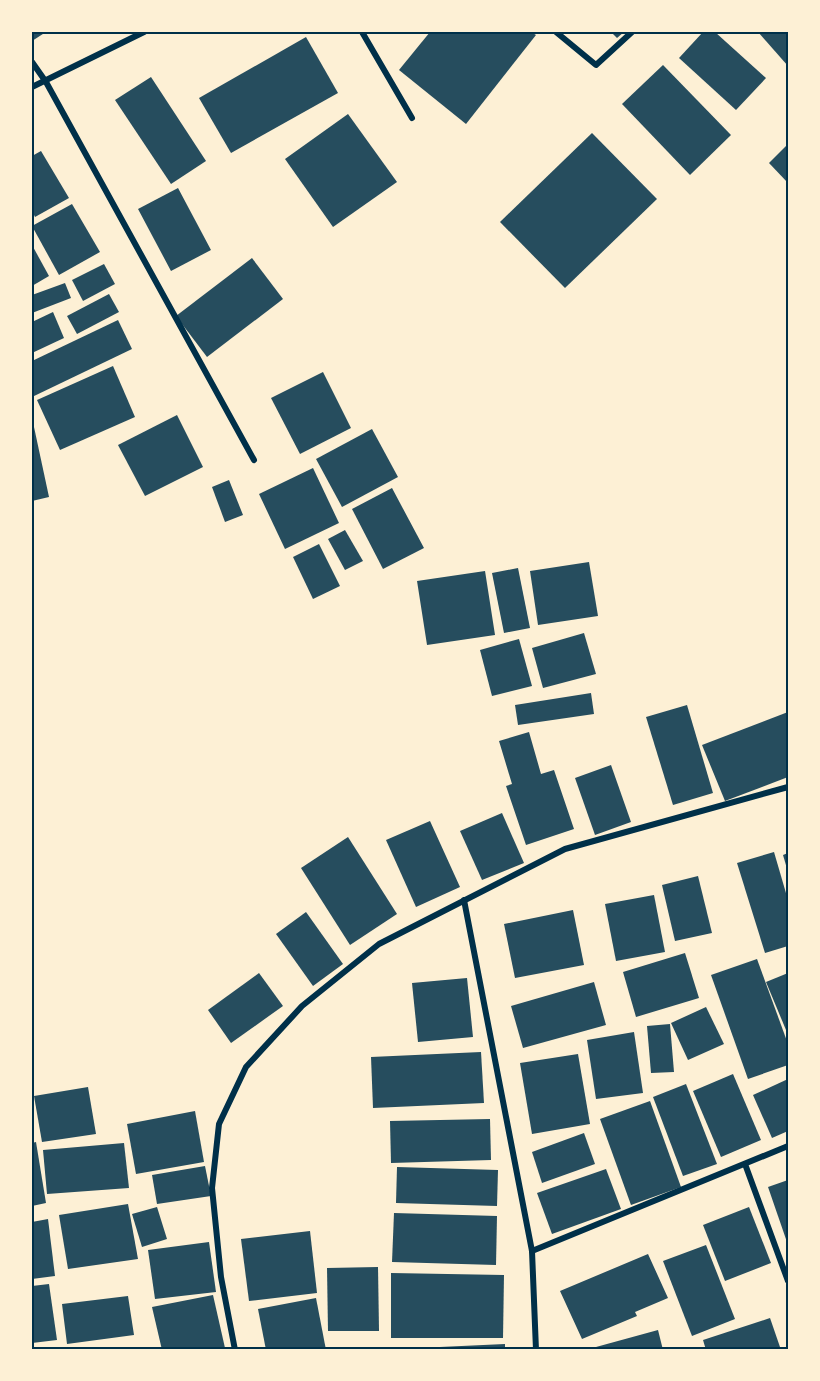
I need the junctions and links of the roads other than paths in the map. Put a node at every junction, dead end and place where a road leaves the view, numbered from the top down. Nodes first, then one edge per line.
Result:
1 (144, 32) edge
2 (362, 32) edge
3 (556, 32) edge
4 (632, 32) edge
5 (32, 62) edge
6 (46, 82) junction
7 (32, 87) edge
8 (412, 118) dead end
9 (254, 460) dead end
10 (789, 787) edge
11 (464, 900) junction
12 (789, 1146) edge
13 (745, 1164) junction
14 (532, 1251) junction
15 (789, 1281) edge
16 (235, 1350) edge
17 (536, 1350) edge

1 - 6 street
2 - 8 street
3 - 4 street
5 - 6 street
6 - 7 street
6 - 9 street
10 - 11 street
11 - 14 street
11 - 16 street
12 - 13 street
13 - 14 street
13 - 15 street
14 - 17 street

